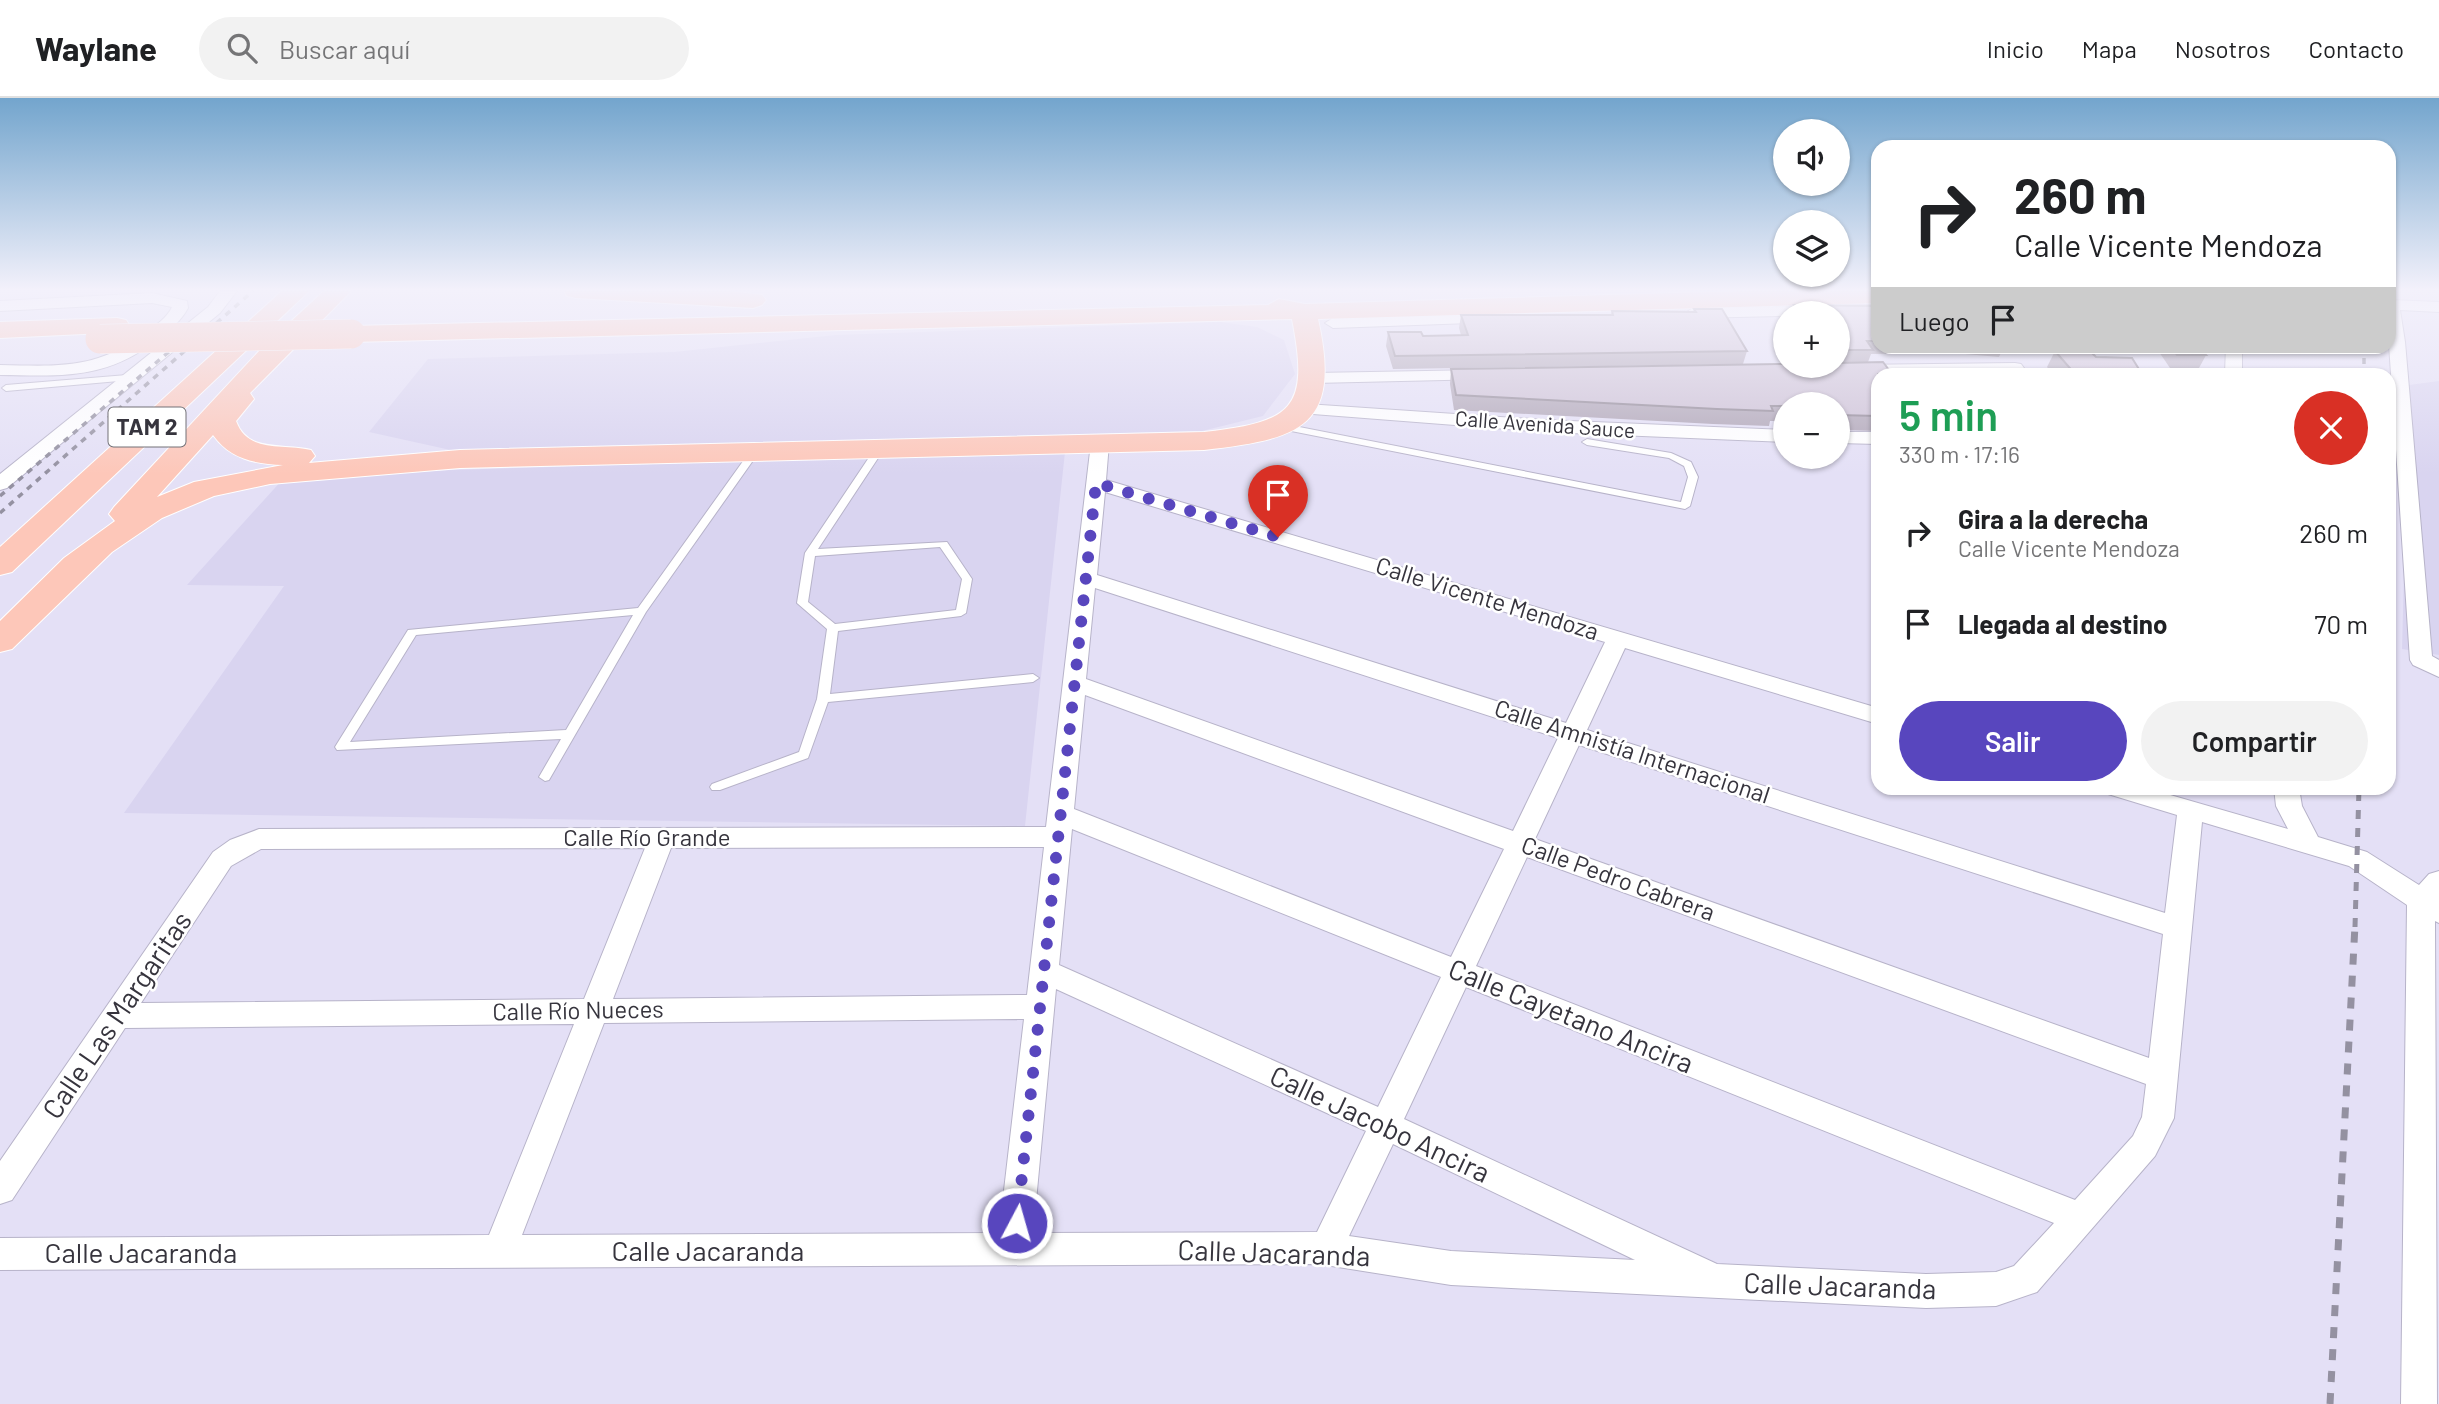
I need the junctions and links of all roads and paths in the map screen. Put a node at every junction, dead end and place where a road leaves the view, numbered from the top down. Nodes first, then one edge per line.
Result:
1 (133, 352) edge
2 (160, 352) edge
3 (273, 352) edge
4 (1300, 352) edge
5 (1310, 352) edge
6 (1320, 352) edge
7 (2398, 352) edge
8 (226, 353) joint
9 (270, 355) junction
10 (0, 370) edge
11 (28, 370) junction
12 (1850, 370) edge
13 (1871, 370) edge
14 (1314, 375) junction
15 (1506, 375) edge
16 (127, 378) junction
17 (3, 390) edge
18 (1295, 418) junction
19 (1773, 435) edge
20 (1850, 438) edge
21 (1871, 438) edge
22 (1587, 442) dead end
23 (1100, 443) junction
24 (879, 449) junction
25 (754, 453) junction
26 (330, 456) junction
27 (460, 459) junction
28 (167, 470) junction
29 (270, 475) junction
30 (1, 481) edge
31 (1096, 483) junction
32 (810, 553) junction
33 (0, 565) edge
34 (1085, 578) junction
35 (0, 583) edge
36 (59, 583) junction
37 (640, 611) junction
38 (833, 628) junction
39 (1618, 639) junction
40 (0, 641) edge
41 (2439, 670) edge
42 (1033, 678) dead end
43 (1074, 683) junction
44 (823, 699) junction
45 (1871, 714) edge
46 (1573, 733) junction
47 (569, 734) junction
48 (545, 777) dead end
49 (716, 786) dead end
50 (2141, 795) edge
51 (2288, 795) edge
52 (2190, 809) junction
53 (1059, 825) junction
54 (662, 838) junction
55 (1520, 843) junction
56 (2309, 845) junction
57 (239, 847) joint
58 (2433, 898) edge
59 (2177, 928) junction
60 (1044, 971) junction
61 (1459, 971) junction
62 (1040, 1007) junction
63 (596, 1011) junction
64 (117, 1016) junction
65 (2161, 1076) junction
66 (1385, 1125) junction
67 (2430, 1153) edge
68 (0, 1189) edge
69 (2081, 1217) junction
70 (1326, 1249) junction
71 (1014, 1250) junction
72 (499, 1252) junction
73 (0, 1254) edge
74 (1715, 1281) junction
75 (2420, 1404) edge

1 - 11 street
2 - 16 street
3 - 9 main road, TAM 2
4 - 14 main road
5 - 14 main road
6 - 14 main road
7 - 41 street
8 - 28 main road
8 - 33 main road, TAM 2
9 - 26 main road
9 - 28 main road, TAM 2
10 - 11 street
11 - 17 lane
12 - 13 street
14 - 15 street
14 - 18 main road
16 - 17 lane
16 - 30 street
18 - 19 street, Calle Avenida Sauce
18 - 22 lane
18 - 23 main road
20 - 21 street
23 - 24 main road
23 - 31 street
24 - 25 main road
24 - 32 lane
25 - 27 main road
25 - 37 lane
26 - 27 main road
26 - 28 main road
27 - 29 main road
28 - 29 main road
28 - 35 main road
28 - 36 main road, TAM 2
29 - 36 main road
31 - 34 street
31 - 39 street, Calle Vicente Mendoza
32 - 38 lane
32 - 38 lane
34 - 43 street
34 - 46 street, Calle Amnistía Internacional
36 - 40 main road, TAM 2
37 - 47 lane
37 - 47 lane
38 - 44 lane
39 - 45 street, Calle Vicente Mendoza
39 - 46 street
42 - 44 lane
43 - 53 street
43 - 55 street, Calle Pedro Cabrera
44 - 49 lane
46 - 55 street
46 - 59 street, Calle Amnistía Internacional
47 - 48 lane
50 - 52 street
51 - 56 street
52 - 56 street
52 - 59 street, Calle Jacaranda
53 - 54 street, Calle Río Grande
53 - 60 street
53 - 61 street, Calle Cayetano Ancira
54 - 57 street, Calle Río Grande
54 - 63 street
55 - 61 street
55 - 65 street, Calle Pedro Cabrera
56 - 58 street
57 - 64 street, Calle Las Margaritas
58 - 67 street
59 - 65 street, Calle Jacaranda
60 - 62 street
60 - 66 street, Calle Jacobo Ancira
61 - 66 street
61 - 69 street, Calle Cayetano Ancira
62 - 63 street, Calle Río Nueces
62 - 71 street
63 - 64 street, Calle Río Nueces
63 - 72 street
64 - 68 street, Calle Las Margaritas
65 - 69 street, Calle Jacaranda
66 - 70 street
66 - 74 street, Calle Jacobo Ancira
67 - 75 street
69 - 74 street, Calle Jacaranda
70 - 71 street, Calle Jacaranda
70 - 74 street, Calle Jacaranda
71 - 72 street, Calle Jacaranda
72 - 73 street, Calle Jacaranda

